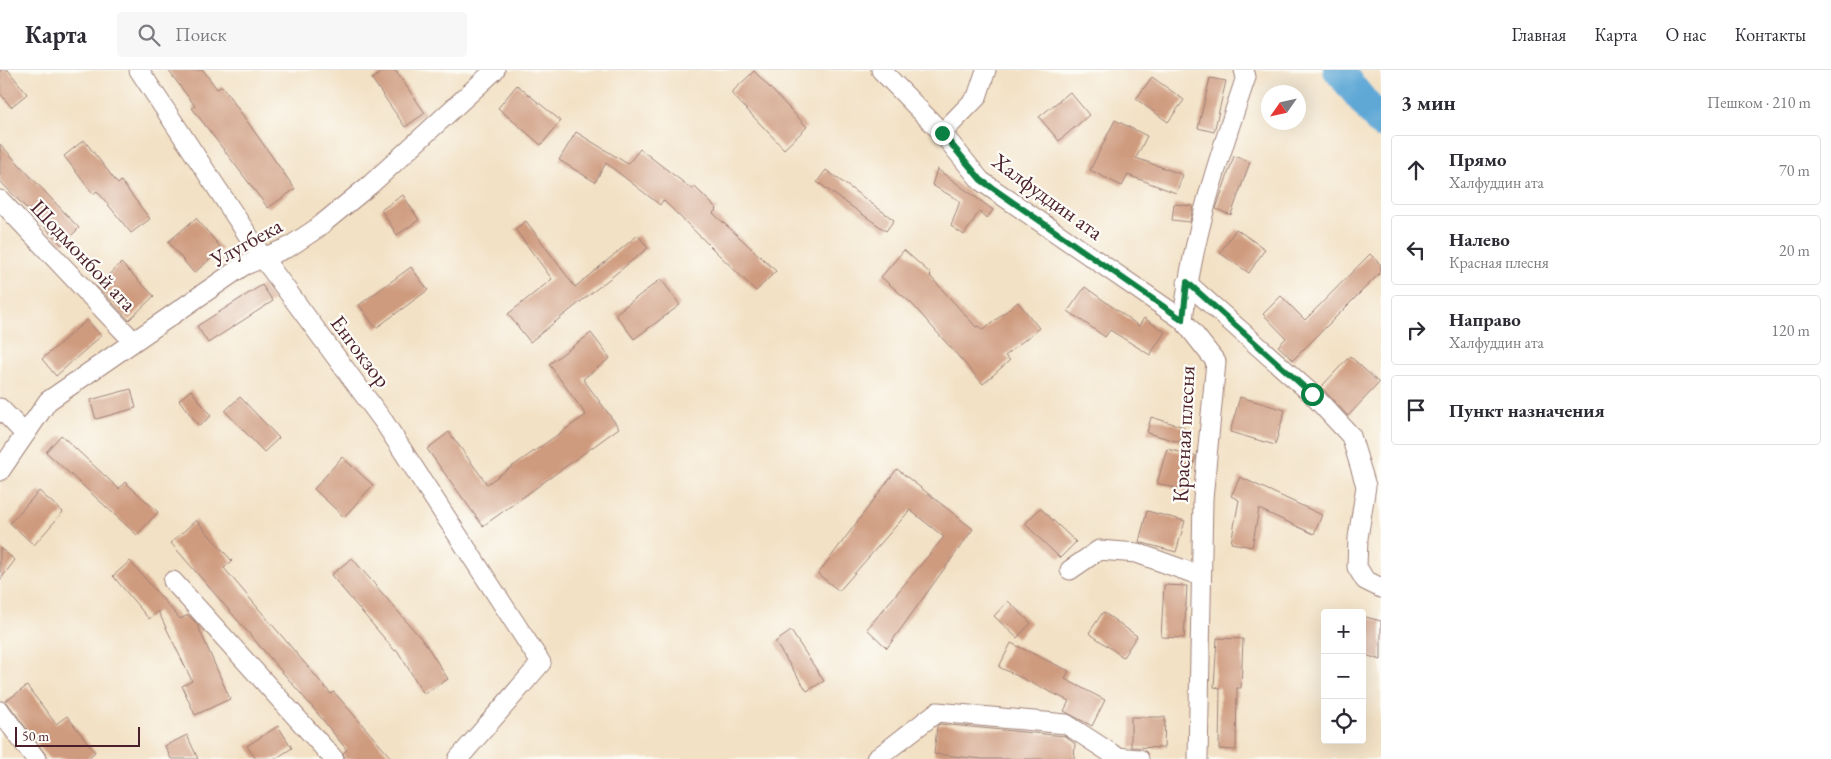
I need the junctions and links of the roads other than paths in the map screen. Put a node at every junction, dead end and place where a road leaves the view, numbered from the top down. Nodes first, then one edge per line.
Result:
1 (139, 70) edge
2 (495, 70) edge
3 (881, 70) edge
4 (986, 70) edge
5 (1244, 70) edge
6 (942, 133) junction
7 (0, 200) edge
8 (263, 258) junction
9 (1187, 282) junction
10 (1183, 320) junction
11 (133, 342) junction
12 (0, 408) edge
13 (25, 434) junction
14 (0, 471) edge
15 (1070, 570) dead end
16 (1201, 576) junction
17 (173, 581) dead end
18 (1381, 588) edge
19 (0, 711) edge
20 (36, 759) edge
21 (334, 759) edge
22 (458, 759) edge
23 (876, 759) edge
24 (1140, 759) edge
25 (1198, 759) edge

1 - 8 street, Енгокзор
2 - 8 street, Улугбека
3 - 6 street, Халфуддин ата
4 - 6 street
5 - 9 street
6 - 10 street, Халфуддин ата
7 - 11 street, Шодмонбой ата
8 - 11 street, Улугбека
8 - 22 street, Енгокзор
9 - 10 street
9 - 18 street
10 - 16 street, Красная плесня
11 - 13 street, Улугбека
12 - 13 street
13 - 14 street, Улугбека
15 - 16 street
16 - 25 street, Красная плесня
17 - 21 street
19 - 20 street
23 - 24 street

